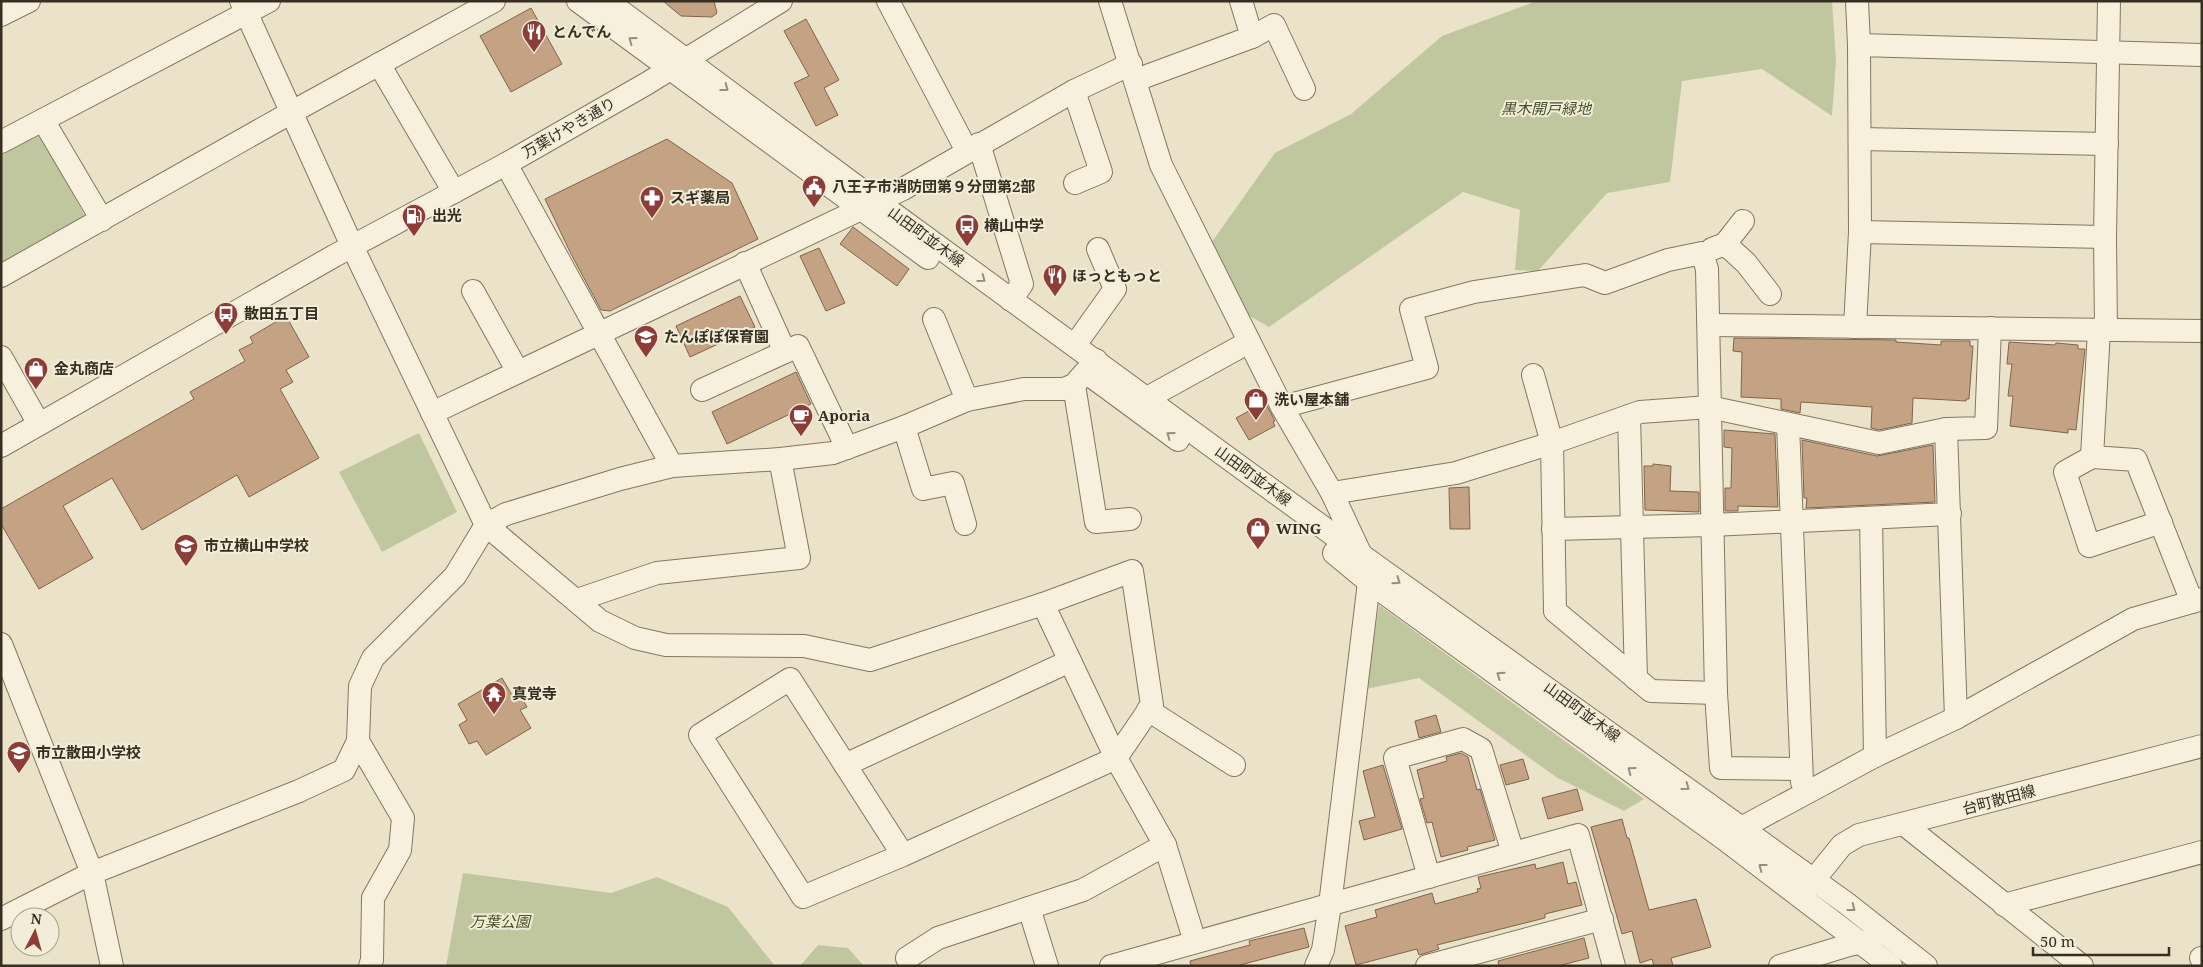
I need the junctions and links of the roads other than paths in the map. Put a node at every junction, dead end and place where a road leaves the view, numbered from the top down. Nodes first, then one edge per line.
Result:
1 (29, 1) edge
2 (269, 1) edge
3 (494, 1) edge
4 (570, 1) edge
5 (888, 1) edge
6 (1110, 1) edge
7 (1240, 1) edge
8 (1857, 1) edge
9 (2109, 1) edge
10 (773, 4) edge
11 (603, 6) edge
12 (244, 7) edge
13 (1, 16) edge
14 (1252, 37) junction
15 (1859, 45) junction
16 (2108, 52) junction
17 (2202, 55) edge
18 (379, 64) junction
19 (679, 64) junction
20 (1133, 72) junction
21 (1304, 89) dead end
22 (1074, 91) junction
23 (292, 112) junction
24 (43, 120) junction
25 (1860, 139) junction
26 (1, 142) edge
27 (2107, 144) junction
28 (973, 148) junction
29 (506, 164) junction
30 (1075, 183) dead end
31 (454, 192) junction
32 (868, 205) junction
33 (102, 220) junction
34 (1743, 221) dead end
35 (1860, 232) junction
36 (2105, 237) junction
37 (1725, 244) junction
38 (352, 246) junction
39 (1098, 249) dead end
40 (1702, 252) junction
41 (745, 264) junction
42 (1, 276) edge
43 (473, 290) dead end
44 (1770, 294) dead end
45 (1011, 300) junction
46 (934, 319) dead end
47 (1709, 325) junction
48 (1855, 327) junction
49 (1990, 328) junction
50 (2102, 330) junction
51 (2202, 331) edge
52 (599, 333) junction
53 (1249, 342) junction
54 (1075, 345) junction
55 (785, 352) junction
56 (1, 357) edge
57 (518, 372) junction
58 (1085, 373) junction
59 (1533, 375) dead end
60 (702, 390) dead end
61 (967, 400) junction
62 (1141, 404) junction
63 (1282, 407) junction
64 (1709, 407) junction
65 (432, 413) junction
66 (1629, 416) junction
67 (39, 424) junction
68 (1788, 424) junction
69 (904, 427) junction
70 (1946, 429) junction
71 (1552, 444) junction
72 (1, 446) edge
73 (848, 448) junction
74 (2092, 457) junction
75 (780, 459) junction
76 (672, 466) junction
77 (1332, 493) junction
78 (1950, 514) junction
79 (1871, 518) junction
80 (1130, 519) dead end
81 (1791, 521) junction
82 (2161, 522) junction
83 (965, 524) dead end
84 (486, 525) junction
85 (1712, 525) junction
86 (1632, 527) junction
87 (1552, 529) junction
88 (1361, 555) junction
89 (1369, 582) junction
90 (577, 600) junction
91 (2197, 600) edge
92 (1043, 604) junction
93 (1, 644) edge
94 (1070, 661) junction
95 (1636, 679) junction
96 (1538, 691) junction
97 (1716, 693) junction
98 (1148, 710) junction
99 (1956, 718) junction
100 (358, 740) junction
101 (2202, 746) edge
102 (1875, 756) junction
103 (1116, 758) junction
104 (845, 765) junction
105 (1234, 765) dead end
106 (1800, 768) junction
107 (1804, 794) junction
108 (1905, 825) junction
109 (1732, 832) junction
110 (1165, 845) junction
111 (2202, 852) edge
112 (1514, 853) junction
113 (903, 855) junction
114 (92, 872) junction
115 (1429, 877) junction
116 (1807, 888) junction
117 (1330, 905) junction
118 (2004, 905) junction
119 (1028, 908) junction
120 (1, 919) edge
121 (1602, 919) junction
122 (1887, 936) junction
123 (1195, 942) junction
124 (1862, 943) junction
125 (907, 958) dead end
126 (1783, 965) edge
127 (112, 966) edge
128 (370, 966) edge
129 (1047, 966) edge
130 (1111, 966) edge
131 (1316, 966) edge
132 (1427, 966) edge
133 (1614, 966) edge
134 (1891, 966) edge
135 (1926, 966) edge
136 (2082, 966) edge

1 - 13 street
2 - 12 street
3 - 18 street
4 - 11 street
5 - 28 street
6 - 20 street
7 - 14 street
8 - 15 street
9 - 16 street
10 - 19 street, 万葉けやき通り
11 - 19 street, 山田町並木線
19 -> 11 street, 山田町並木線
12 - 23 street
12 - 24 street
14 - 20 street
14 - 21 street
15 - 16 street
15 - 25 street
16 - 17 street
16 - 27 street
18 - 23 street
18 - 31 street
19 - 29 street, 万葉けやき通り
19 - 32 street, 山田町並木線
20 - 22 street
20 - 53 street
22 - 28 street
22 - 30 street
23 - 33 street
23 - 38 street
24 - 26 street
24 - 33 street
25 - 27 street
25 - 35 street
27 - 36 street
28 - 32 street
28 - 45 street
29 - 31 street, 万葉けやき通り
29 - 52 street
31 - 38 street, 万葉けやき通り
32 - 41 street
32 -> 45 street, 山田町並木線
32 - 58 street, 山田町並木線
33 - 42 street
34 - 37 street
35 - 36 street
35 - 48 street
36 - 50 street
37 - 40 street
37 - 44 street
38 - 65 street
38 - 67 street, 万葉けやき通り
39 - 54 street
40 - 47 street
40 - 63 street
41 - 52 street
41 - 55 street
43 - 57 street
45 - 54 street, 山田町並木線
46 - 61 street
47 - 48 street
47 - 64 street
48 - 49 street
49 - 50 street
49 - 70 street
50 - 51 street
50 - 74 street
52 - 57 street
52 - 76 street
53 - 62 street
53 - 63 street
54 - 58 street, 山田町並木線
55 - 60 street
55 - 73 street
56 - 67 street
57 - 65 street
58 - 61 street
58 - 62 street, 山田町並木線
58 - 80 street
59 - 71 street
61 - 69 street
62 - 88 street, 山田町並木線
89 -> 62 street, 山田町並木線
63 - 77 street
64 - 66 street
64 - 68 street
64 - 85 street
65 - 84 street
66 - 71 street
66 - 86 street
67 - 72 street, 万葉けやき通り
68 - 70 street
68 - 81 street
69 - 73 street
69 - 83 street
70 - 78 street
71 - 77 street
71 - 87 street
73 - 75 street
74 - 82 street
74 - 82 street
75 - 76 street
75 - 90 street
76 - 84 street
77 - 88 street
78 - 79 street
78 - 99 street
79 - 81 street
79 - 102 street
81 - 85 street
81 - 106 street
82 - 91 street
84 - 90 street
84 - 100 street
85 - 86 street
85 - 97 street
86 - 87 street
86 - 95 street
87 - 95 street
88 - 89 street
88 -> 96 street, 山田町並木線
96 -> 89 street, 山田町並木線
89 - 117 street
90 - 92 street
91 - 99 street
92 - 94 street
92 - 98 street
93 - 114 street
94 - 103 street
94 - 104 street
95 - 97 street
96 - 109 street, 山田町並木線
97 - 106 street
98 - 103 street
98 - 105 street
99 - 102 street
100 - 114 street
100 - 128 street
101 - 108 street, 台町散田線
102 - 107 street
103 - 110 street
103 - 113 street
104 - 113 street
104 - 113 street
106 - 107 street
107 - 109 street
108 - 116 street, 台町散田線
108 - 118 street
109 - 116 street, 山田町並木線
110 - 119 street
110 - 123 street
111 - 118 street
112 - 115 street
112 - 115 street
112 - 121 street
114 - 120 street
114 - 127 street
115 - 117 street
116 -> 122 street, 山田町並木線
116 - 124 street, 山田町並木線
117 - 123 street
117 - 131 street
118 - 136 street
119 - 125 street
119 - 129 street
121 - 132 street
121 - 133 street
122 - 124 street
122 - 135 street, 山田町並木線
123 - 130 street
124 - 126 street
124 - 134 street, 山田町並木線

